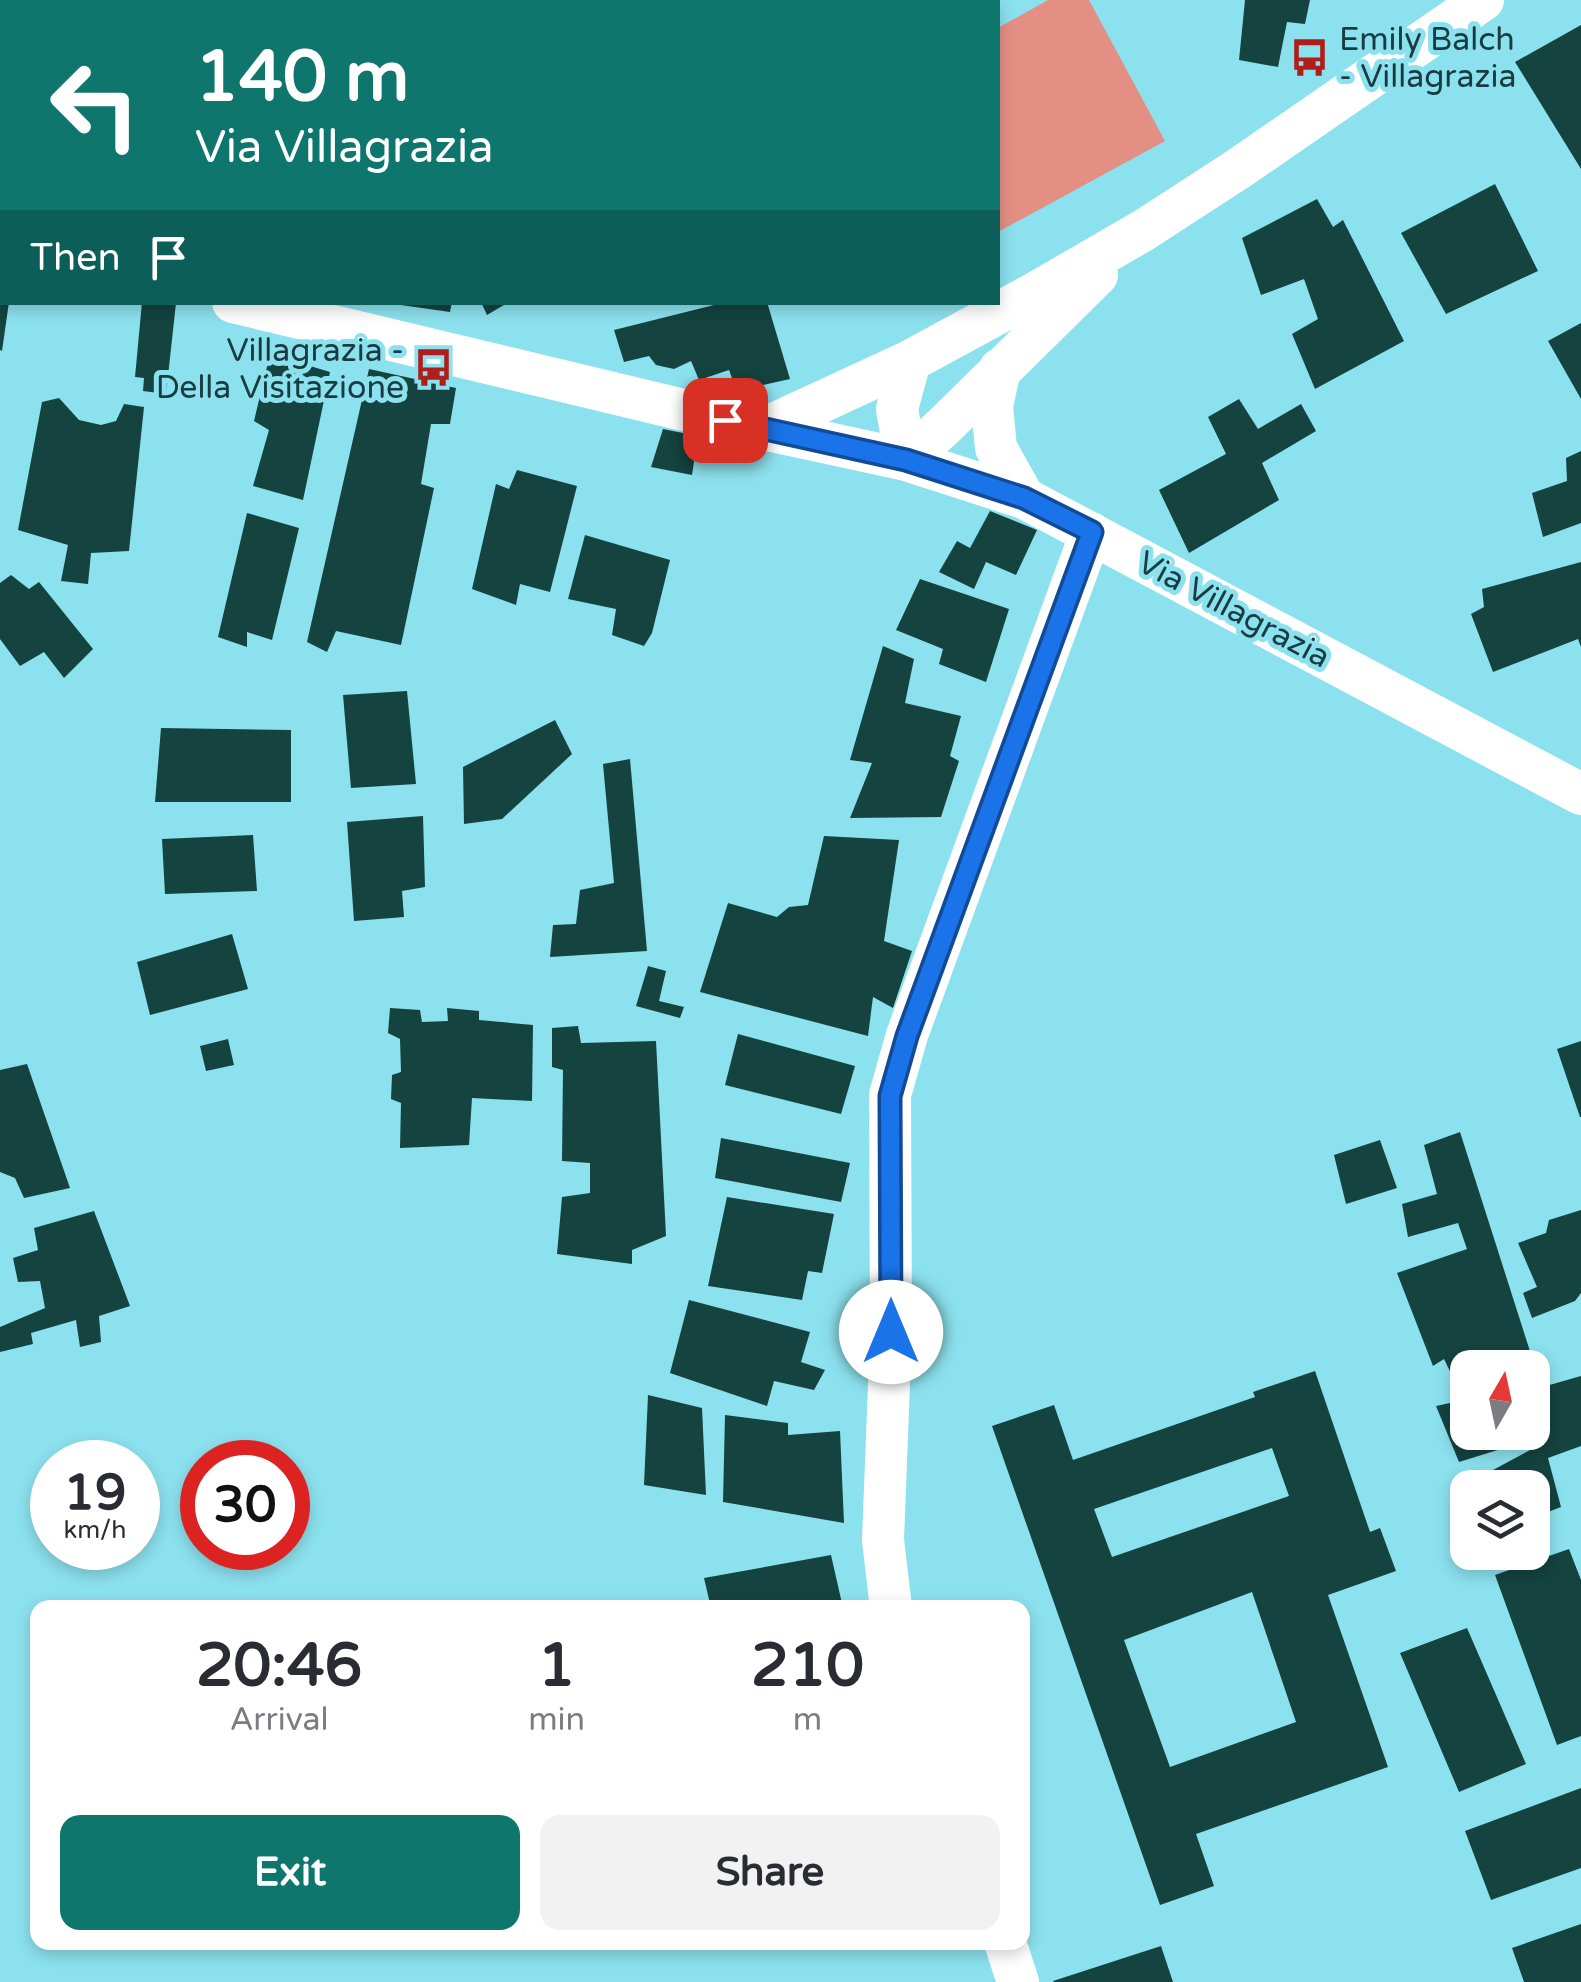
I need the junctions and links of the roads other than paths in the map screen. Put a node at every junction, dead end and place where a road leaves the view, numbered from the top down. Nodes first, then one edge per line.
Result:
1 (1483, 0) edge
2 (1144, 230) junction
3 (245, 305) edge
4 (910, 361) junction
5 (1000, 370) junction
6 (762, 429) junction
7 (906, 460) junction
8 (1024, 498) junction
9 (1092, 532) junction
10 (1581, 794) edge
11 (890, 1600) edge
12 (1008, 1950) edge
13 (1018, 1982) edge

1 - 2 street
2 - 4 street
2 - 5 street
3 - 6 street, Via Villagrazia
4 - 6 street
4 - 7 street
5 - 7 street
5 - 8 street
6 - 7 street, Via Villagrazia
7 - 8 street, Via Villagrazia
8 - 9 street, Via Villagrazia
9 - 10 street, Via Villagrazia
9 - 11 street
12 - 13 street

